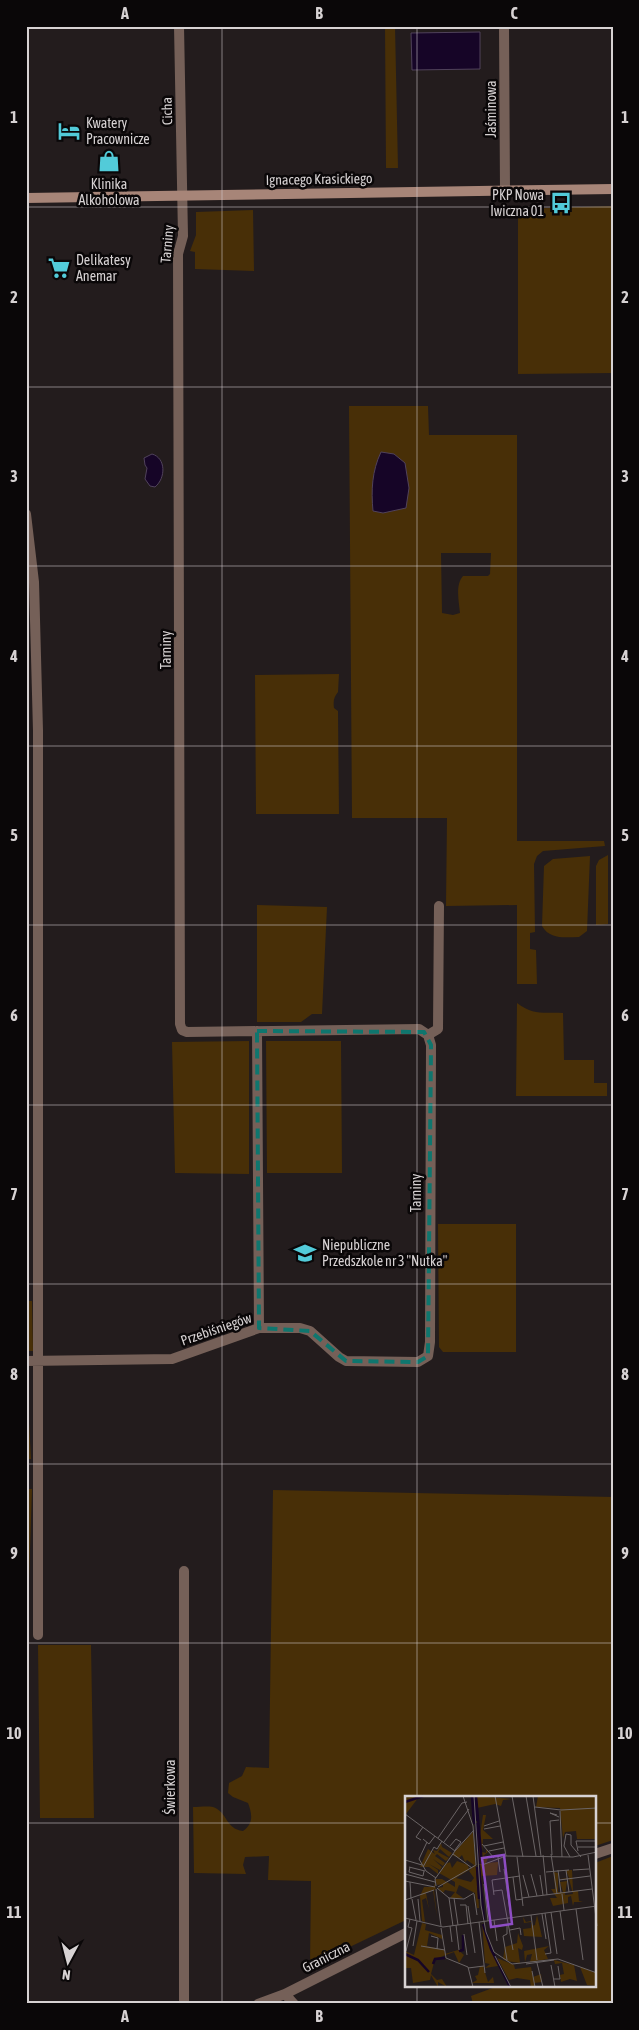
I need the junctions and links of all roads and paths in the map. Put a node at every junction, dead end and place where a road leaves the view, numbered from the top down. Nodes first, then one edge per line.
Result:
1 (180, 26) edge
2 (504, 26) edge
3 (613, 189) edge
4 (505, 191) junction
5 (182, 195) junction
6 (26, 198) edge
7 (26, 514) edge
8 (439, 906) dead end
9 (257, 1031) junction
10 (428, 1034) junction
11 (259, 1328) junction
12 (428, 1352) joint
13 (26, 1361) edge
14 (39, 1361) junction
15 (184, 1571) dead end
16 (38, 1634) dead end
17 (613, 1848) edge
18 (596, 1854) edge
19 (405, 1934) edge
20 (285, 1994) junction
21 (184, 2004) edge
22 (258, 2004) edge
23 (294, 2004) edge

1 - 5 street, Cicha
2 - 4 street, Jaśminowa
3 - 4 street, Ignacego Krasickiego
4 - 5 street, Ignacego Krasickiego
5 - 6 street, Ignacego Krasickiego
5 - 9 street, Tarniny
7 - 14 street
8 - 10 street
9 - 10 street, Tarniny
9 - 11 street
10 - 12 street, Tarniny
11 - 12 street, Przebiśniegów
11 - 14 street, Przebiśniegów
13 - 14 street, Przebiśniegów
14 - 16 street
15 - 21 street, Świerkowa
17 - 18 street
19 - 20 street, Graniczna
20 - 22 street, Graniczna
20 - 23 street

